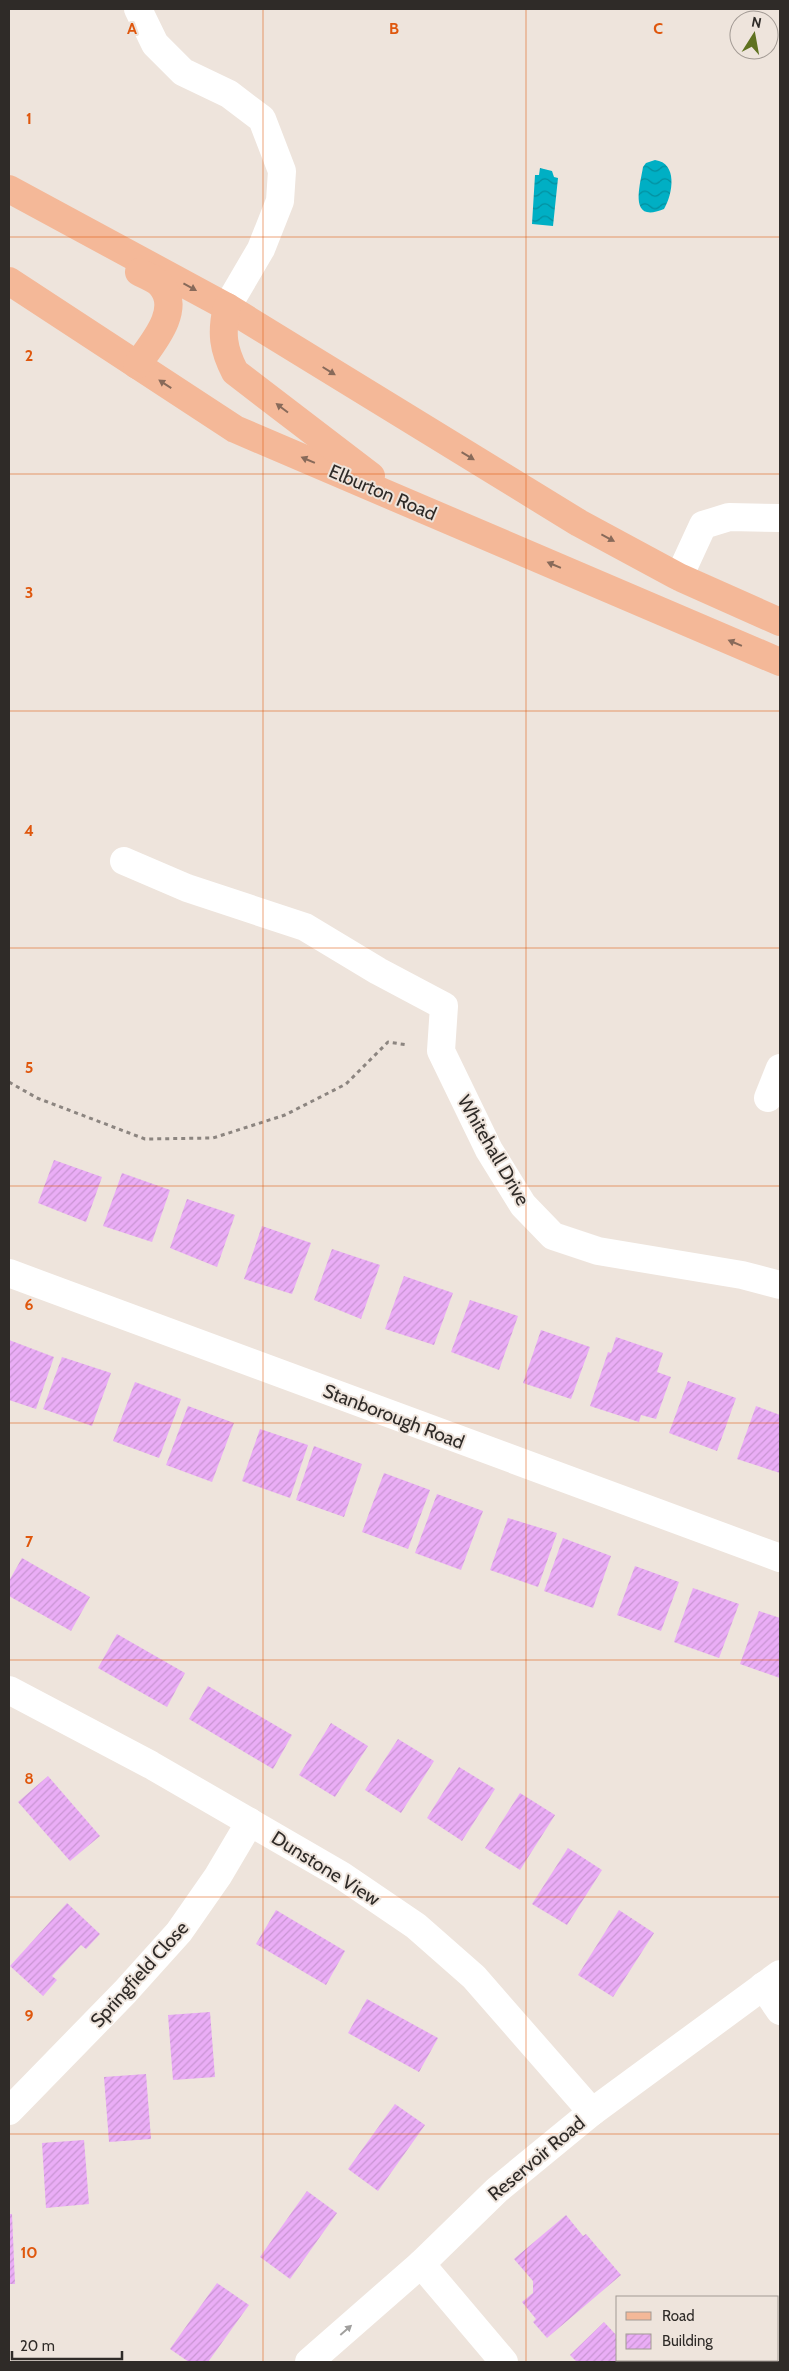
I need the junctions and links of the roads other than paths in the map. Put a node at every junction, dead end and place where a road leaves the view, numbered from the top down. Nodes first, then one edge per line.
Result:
1 (138, 9) edge
2 (9, 189) edge
3 (38, 205) junction
4 (9, 281) edge
5 (226, 307) junction
6 (136, 365) junction
7 (404, 502) junction
8 (780, 518) edge
9 (679, 577) junction
10 (780, 622) edge
11 (780, 662) edge
12 (124, 860) dead end
13 (780, 1068) edge
14 (768, 1098) dead end
15 (9, 1273) edge
16 (780, 1285) edge
17 (780, 1558) edge
18 (9, 1690) edge
19 (250, 1822) junction
20 (772, 1980) edge
21 (780, 2011) edge
22 (9, 2111) edge
23 (592, 2112) junction
24 (421, 2264) junction
25 (309, 2362) edge
26 (504, 2362) edge

1 - 5 street
2 - 3 main road
3 -> 5 main road
3 - 6 main road
4 - 6 main road, Elburton Road
7 -> 5 main road
5 -> 9 main road
7 -> 6 main road, Elburton Road
11 -> 7 main road, Elburton Road
8 - 9 street
9 - 10 main road
12 - 16 street, Whitehall Drive
13 - 14 street
15 - 17 street, Stanborough Road
18 - 19 street, Dunstone View
19 - 22 street, Springfield Close
19 - 23 street, Dunstone View
20 - 21 street
20 - 23 street, Reservoir Road
23 - 24 street, Reservoir Road
25 -> 24 street, Reservoir Road
24 - 26 street

